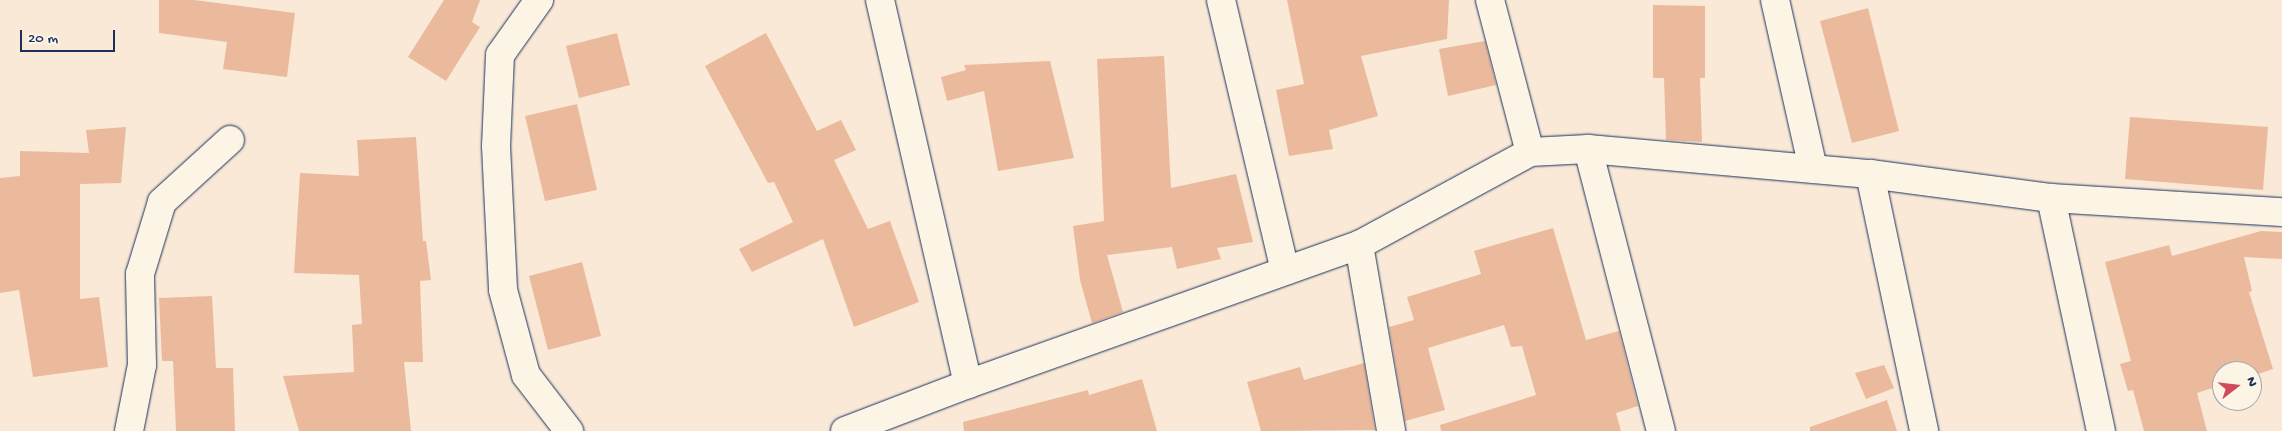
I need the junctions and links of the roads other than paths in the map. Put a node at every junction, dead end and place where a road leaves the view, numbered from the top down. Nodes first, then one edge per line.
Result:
1 (539, 0) edge
2 (880, 0) edge
3 (1221, 0) edge
4 (1490, 0) edge
5 (1775, 0) edge
6 (230, 140) dead end
7 (1588, 149) junction
8 (1530, 152) junction
9 (1813, 169) junction
10 (1870, 174) junction
11 (2050, 198) junction
12 (2282, 212) edge
13 (1359, 245) junction
14 (1285, 271) junction
15 (968, 384) junction
16 (857, 429) edge
17 (128, 431) edge
18 (569, 431) edge
19 (1391, 431) edge
20 (1661, 431) edge
21 (1924, 431) edge
22 (2101, 431) edge

1 - 18 street
2 - 15 street
3 - 14 street
4 - 8 street
5 - 9 street
6 - 17 street
7 - 8 street
7 - 9 street
7 - 20 street
8 - 13 street
9 - 10 street
10 - 11 street
10 - 21 street
11 - 12 street
11 - 22 street
13 - 14 street
13 - 19 street
14 - 15 street
15 - 16 street

